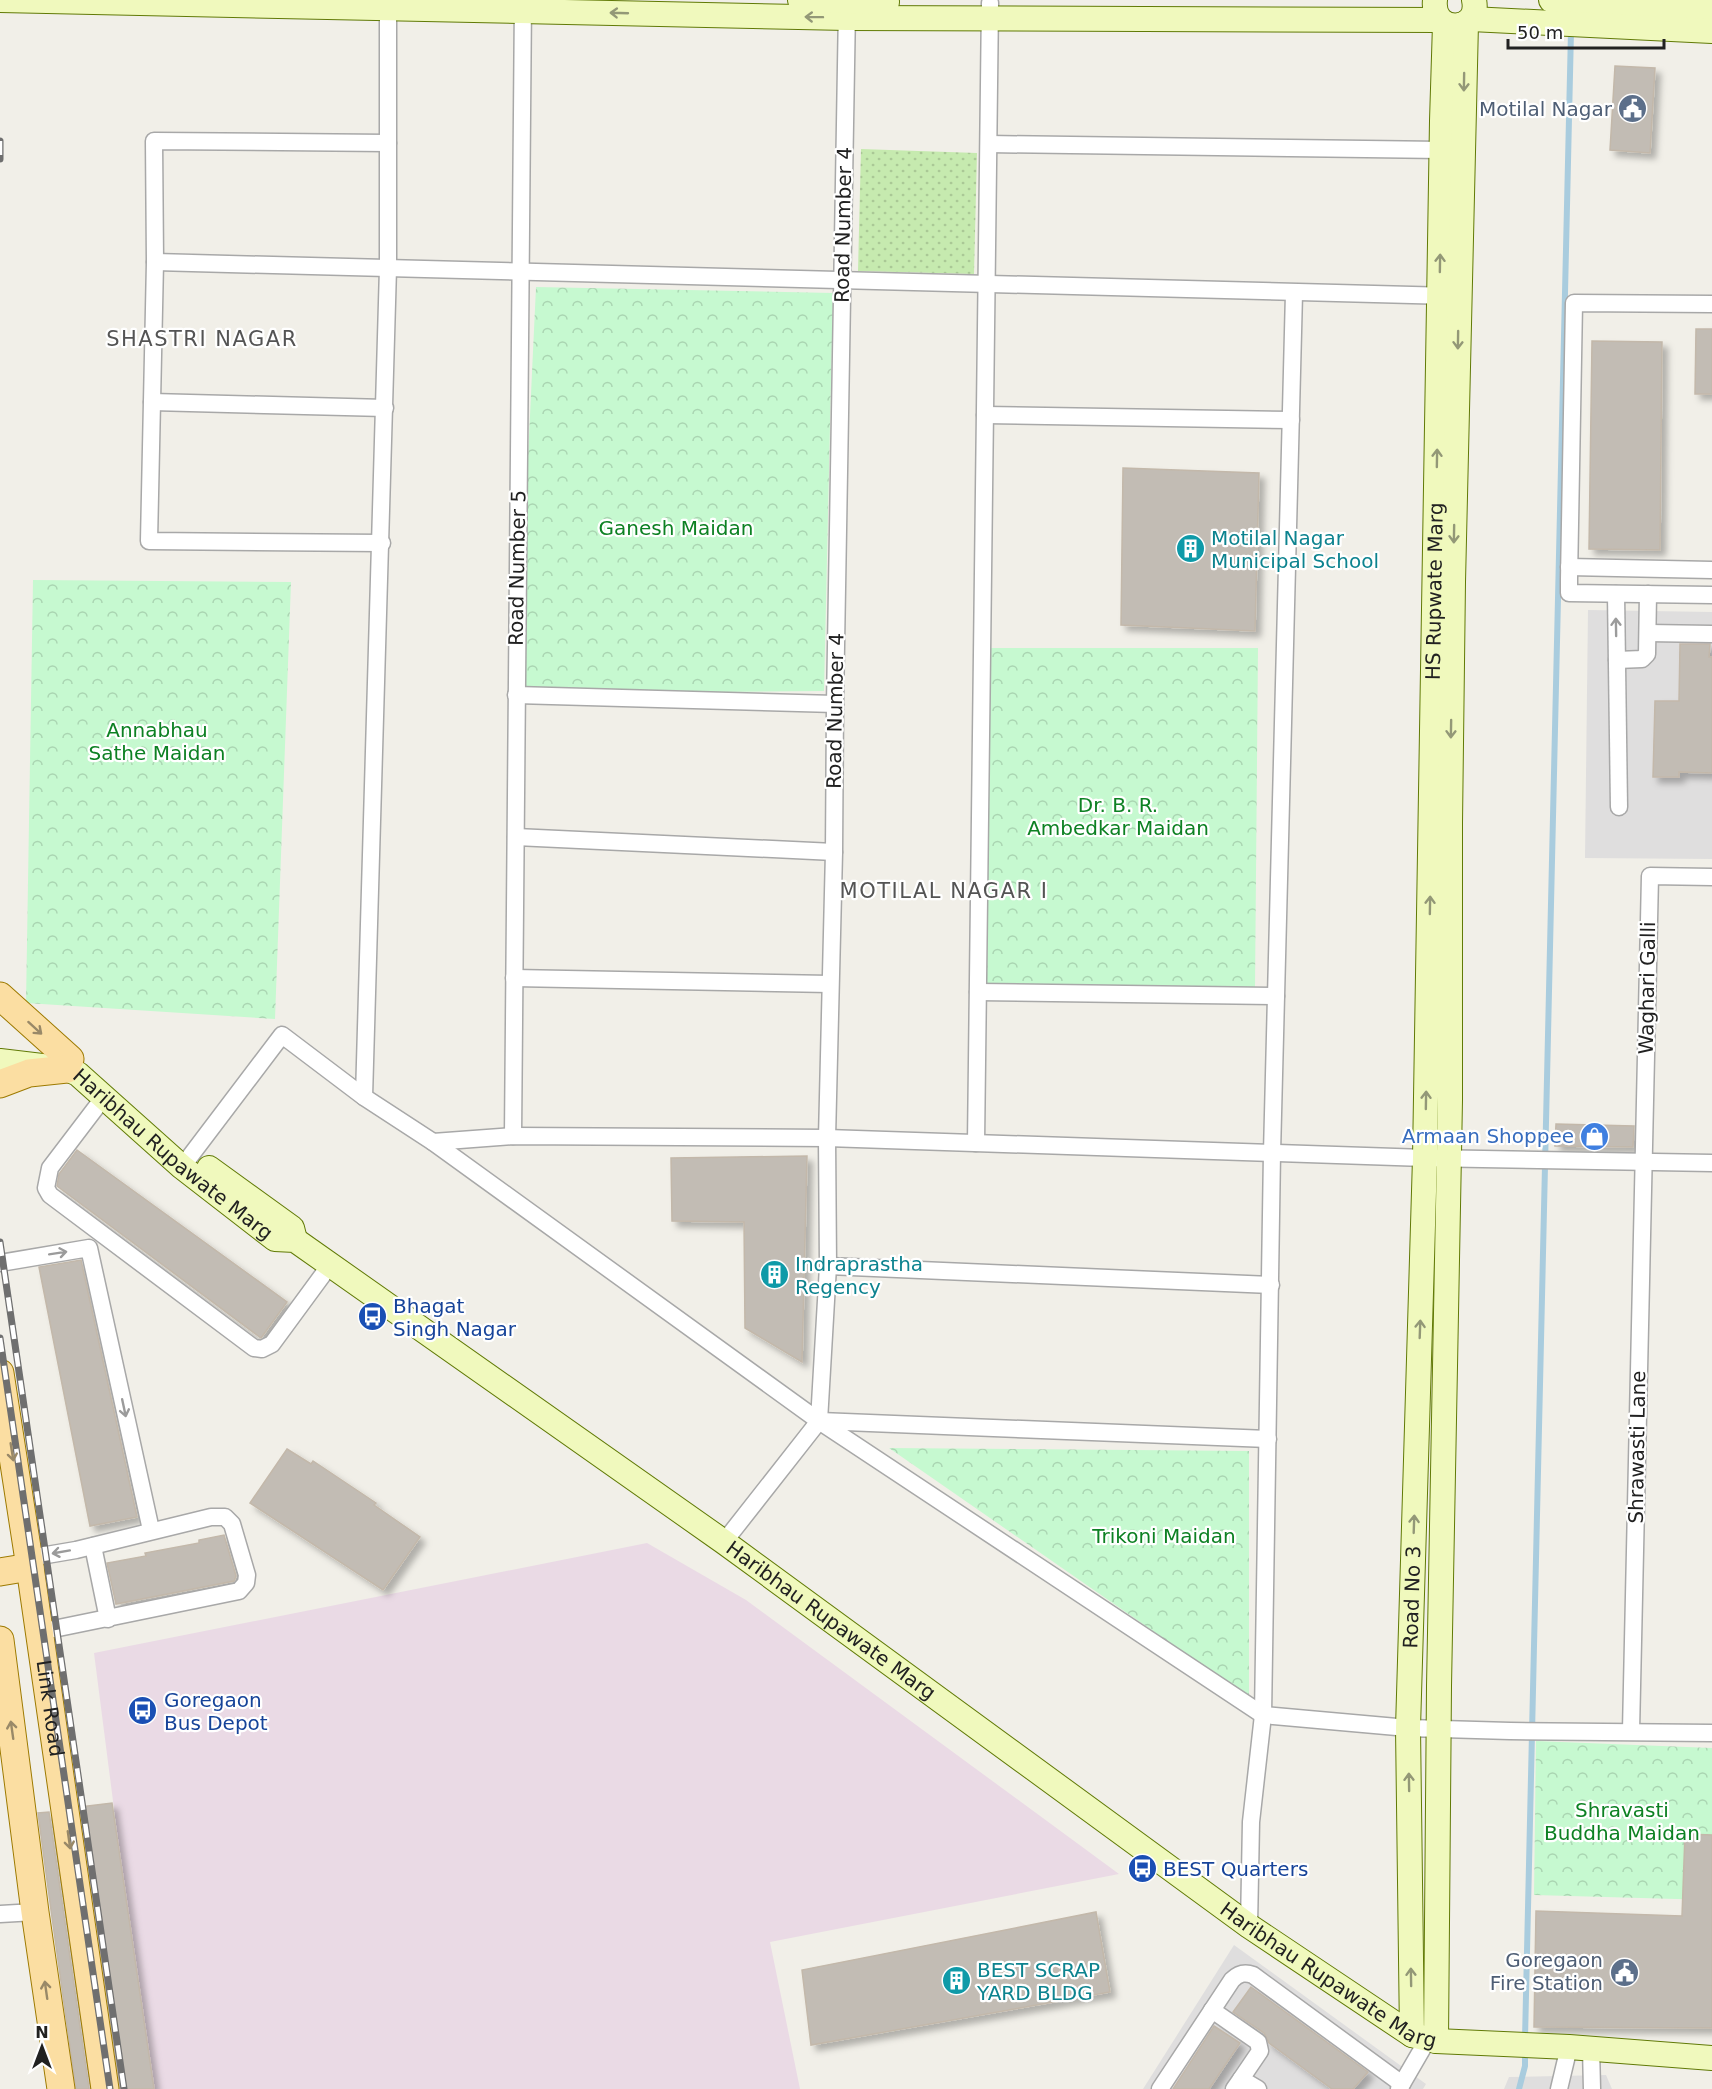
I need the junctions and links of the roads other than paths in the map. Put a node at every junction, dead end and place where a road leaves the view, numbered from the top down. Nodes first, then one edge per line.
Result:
1 (0, 0) edge
2 (800, 0) edge
3 (105, 2) edge
4 (388, 4) edge
5 (523, 5) edge
6 (660, 7) edge
7 (847, 9) edge
8 (1712, 9) edge
9 (990, 10) junction
10 (1570, 11) edge
11 (1452, 13) edge
12 (1625, 16) junction
13 (1712, 31) edge
14 (1453, 121) junction
15 (388, 143) junction
16 (989, 144) junction
17 (1442, 150) junction
18 (155, 262) junction
19 (388, 268) junction
20 (520, 272) junction
21 (842, 280) junction
22 (987, 284) junction
23 (1294, 293) junction
24 (1449, 296) junction
25 (1712, 304) edge
26 (152, 402) junction
27 (385, 408) junction
28 (985, 416) junction
29 (1291, 420) junction
30 (382, 543) junction
31 (1569, 567) junction
32 (1685, 569) junction
33 (1712, 570) edge
34 (1616, 594) junction
35 (1648, 594) junction
36 (1686, 594) junction
37 (1712, 595) edge
38 (1648, 633) junction
39 (1712, 634) edge
40 (1617, 660) junction
41 (516, 695) junction
42 (835, 704) junction
43 (1619, 807) dead end
44 (516, 837) junction
45 (834, 852) junction
46 (1712, 878) edge
47 (514, 978) junction
48 (830, 984) junction
49 (978, 992) junction
50 (0, 996) edge
51 (1276, 996) junction
52 (0, 1049) edge
53 (0, 1061) edge
54 (68, 1064) junction
55 (0, 1084) edge
56 (104, 1097) junction
57 (364, 1097) junction
58 (513, 1136) junction
59 (827, 1138) junction
60 (433, 1142) junction
61 (976, 1143) junction
62 (1272, 1153) junction
63 (1437, 1158) junction
64 (187, 1161) junction
65 (1643, 1162) junction
66 (1712, 1163) edge
67 (102, 1235) junction
68 (89, 1248) junction
69 (0, 1263) edge
70 (330, 1264) junction
71 (828, 1266) junction
72 (1270, 1285) junction
73 (0, 1373) edge
74 (819, 1421) junction
75 (1268, 1439) junction
76 (151, 1530) junction
77 (724, 1542) junction
78 (93, 1546) junction
79 (29, 1562) junction
80 (0, 1572) edge
81 (108, 1619) junction
82 (39, 1632) junction
83 (0, 1640) edge
84 (1263, 1715) junction
85 (1408, 1728) junction
86 (1439, 1729) junction
87 (1631, 1731) junction
88 (1712, 1732) edge
89 (35, 1912) junction
90 (0, 1914) edge
91 (1250, 1926) junction
92 (1212, 2010) junction
93 (1425, 2039) junction
94 (1580, 2048) junction
95 (1712, 2058) edge
96 (1238, 2084) edge
97 (1401, 2086) edge
98 (61, 2089) edge
99 (105, 2089) edge
100 (1160, 2089) edge
101 (1258, 2089) edge
102 (1559, 2089) edge
103 (1592, 2089) edge

1 - 3 street
2 - 7 street
3 - 4 street
4 - 5 street
4 - 15 street
6 -> 5 street
5 - 20 street, Road Number 5
7 -> 6 street
7 - 9 street
7 - 21 street, Road Number 4
8 - 12 street
9 - 11 street
9 - 16 street
10 - 11 street
10 - 12 street
11 - 14 street, HS Rupwate Marg
12 - 13 street
14 - 17 street, HS Rupwate Marg
14 - 24 street
15 - 18 street
15 - 19 street
16 - 17 street
16 - 22 street
24 -> 17 street, HS Rupwate Marg
18 - 19 street
18 - 26 street
19 - 20 street
19 - 27 street
20 - 21 street
20 - 41 street, Road Number 5
21 - 22 street
21 - 42 street, Road Number 4
22 - 23 street
22 - 28 street
23 - 24 street
23 - 29 street
24 - 63 street, HS Rupwate Marg
25 - 31 street
26 - 27 street
26 - 30 street
27 - 30 street
28 - 29 street
28 - 49 street
29 - 51 street
30 - 57 street
31 - 32 street
31 - 34 street
32 - 33 street
32 - 36 street
34 - 35 street
40 -> 34 street
35 - 36 street
35 - 38 street
36 - 37 street
38 - 39 street
38 - 40 street
40 - 43 street
41 - 42 street
41 - 44 street, Road Number 5
42 - 45 street, Road Number 4
44 - 45 street
44 - 47 street, Road Number 5
45 - 48 street, Road Number 4
46 - 65 street, Waghari Galli
47 - 48 street
47 - 58 street, Road Number 5
48 - 59 street, Road Number 4
49 - 51 street
49 - 61 street
50 -> 54 main road
51 - 62 street
52 - 54 street
53 - 54 street, Haribhau Rupawate Marg
54 - 55 main road
54 - 56 street, Haribhau Rupawate Marg
54 - 64 street
56 - 64 street, Haribhau Rupawate Marg
56 - 67 street
57 - 60 street
57 - 64 street
58 - 59 street
58 - 60 street
59 - 61 street
59 - 71 street, Road Number 4
60 - 74 street
61 - 62 street
62 - 63 street
62 - 72 street
63 - 65 street
85 -> 63 street, Road No 3
63 - 86 street
64 - 70 street, Haribhau Rupawate Marg
65 - 66 street
65 - 87 street, Shrawasti Lane
67 - 68 street
67 - 70 street
69 -> 68 street
68 -> 76 street
70 - 77 street, Haribhau Rupawate Marg
71 - 72 street
71 - 74 street, Road Number 4
72 - 75 street
73 -> 79 main road, Link Road
74 - 75 street
74 - 77 street
74 - 84 street
75 - 84 street
76 - 78 street
76 - 81 street
77 - 91 street, Haribhau Rupawate Marg
78 -> 79 street
78 - 81 street
79 - 80 main road
79 - 82 main road, Link Road
81 - 82 street
82 -> 99 main road, Link Road
89 -> 83 main road, Link Road
84 - 85 street
84 - 91 street
85 - 86 street
93 -> 85 street, Road No 3
86 - 87 street
86 - 93 street
87 - 88 street
89 - 90 street
98 -> 89 main road, Link Road
91 - 93 street, Haribhau Rupawate Marg
92 - 96 street
92 - 97 street
92 - 100 street
93 - 94 street, Haribhau Rupawate Marg
93 - 97 street
94 - 95 street, Haribhau Rupawate Marg
94 - 102 street
94 - 103 street
96 - 101 street

